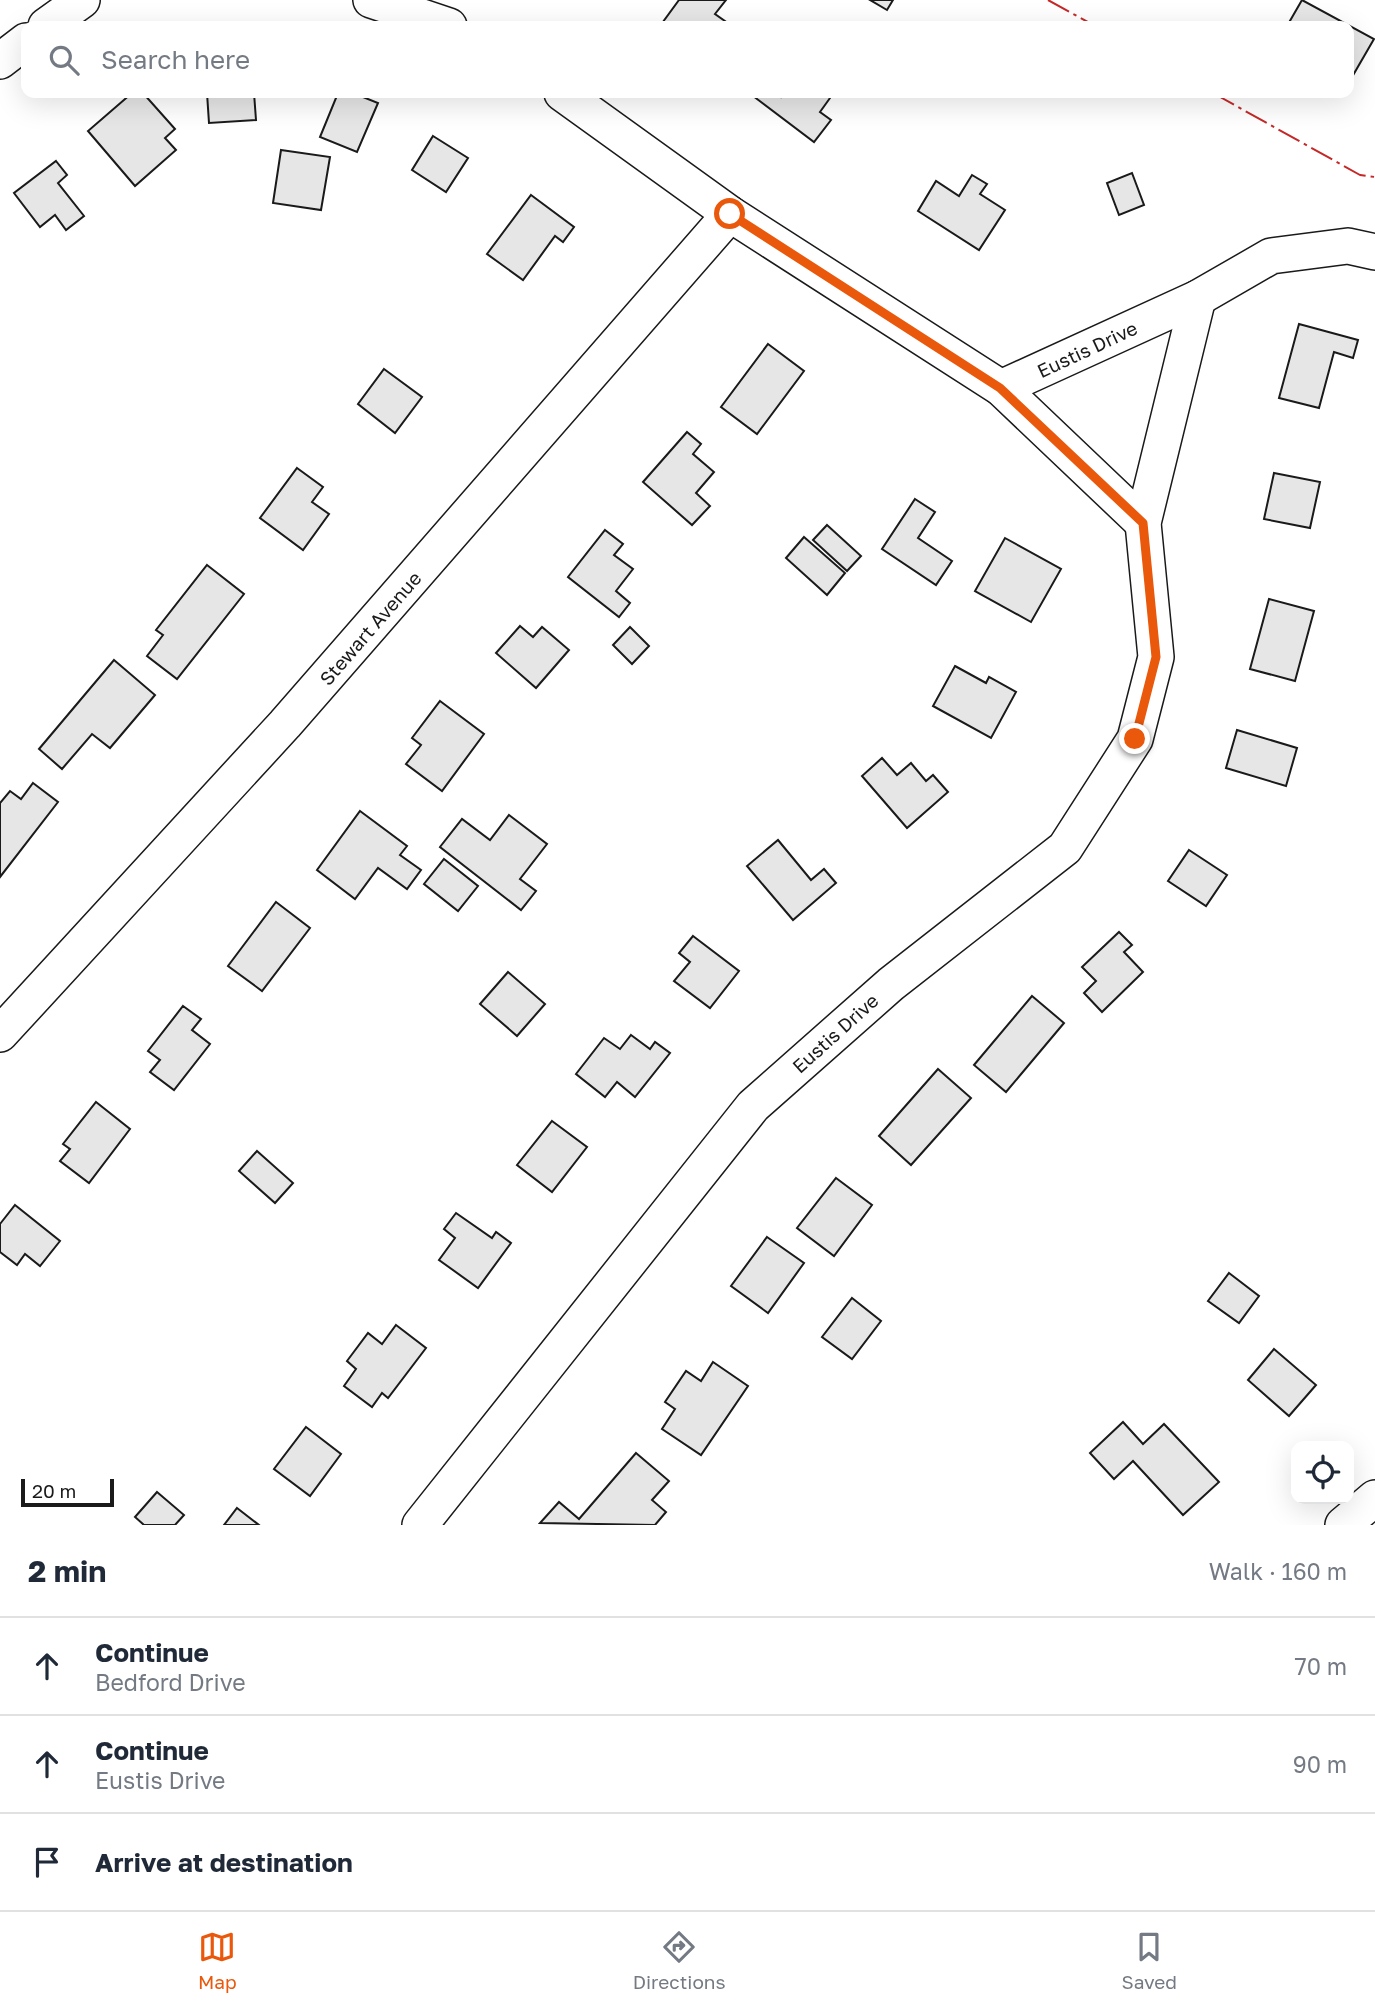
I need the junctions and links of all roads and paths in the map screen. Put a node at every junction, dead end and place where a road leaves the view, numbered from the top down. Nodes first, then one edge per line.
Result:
1 (82, 0) edge
2 (371, 0) edge
3 (53, 21) edge
4 (434, 21) edge
5 (21, 45) edge
6 (0, 61) edge
7 (569, 98) edge
8 (730, 214) junction
9 (1375, 252) edge
10 (1198, 298) junction
11 (1000, 388) junction
12 (1143, 523) junction
13 (0, 1034) edge
14 (1375, 1498) edge
15 (420, 1525) edge
16 (1343, 1525) edge

1 - 3 street
2 - 4 street
5 - 6 street
7 - 8 street
8 - 11 street
8 - 13 street, Stewart Avenue
9 - 10 street, Eustis Drive
10 - 11 street, Eustis Drive
10 - 12 street, Eustis Drive
11 - 12 street
12 - 15 street, Eustis Drive
14 - 16 street

